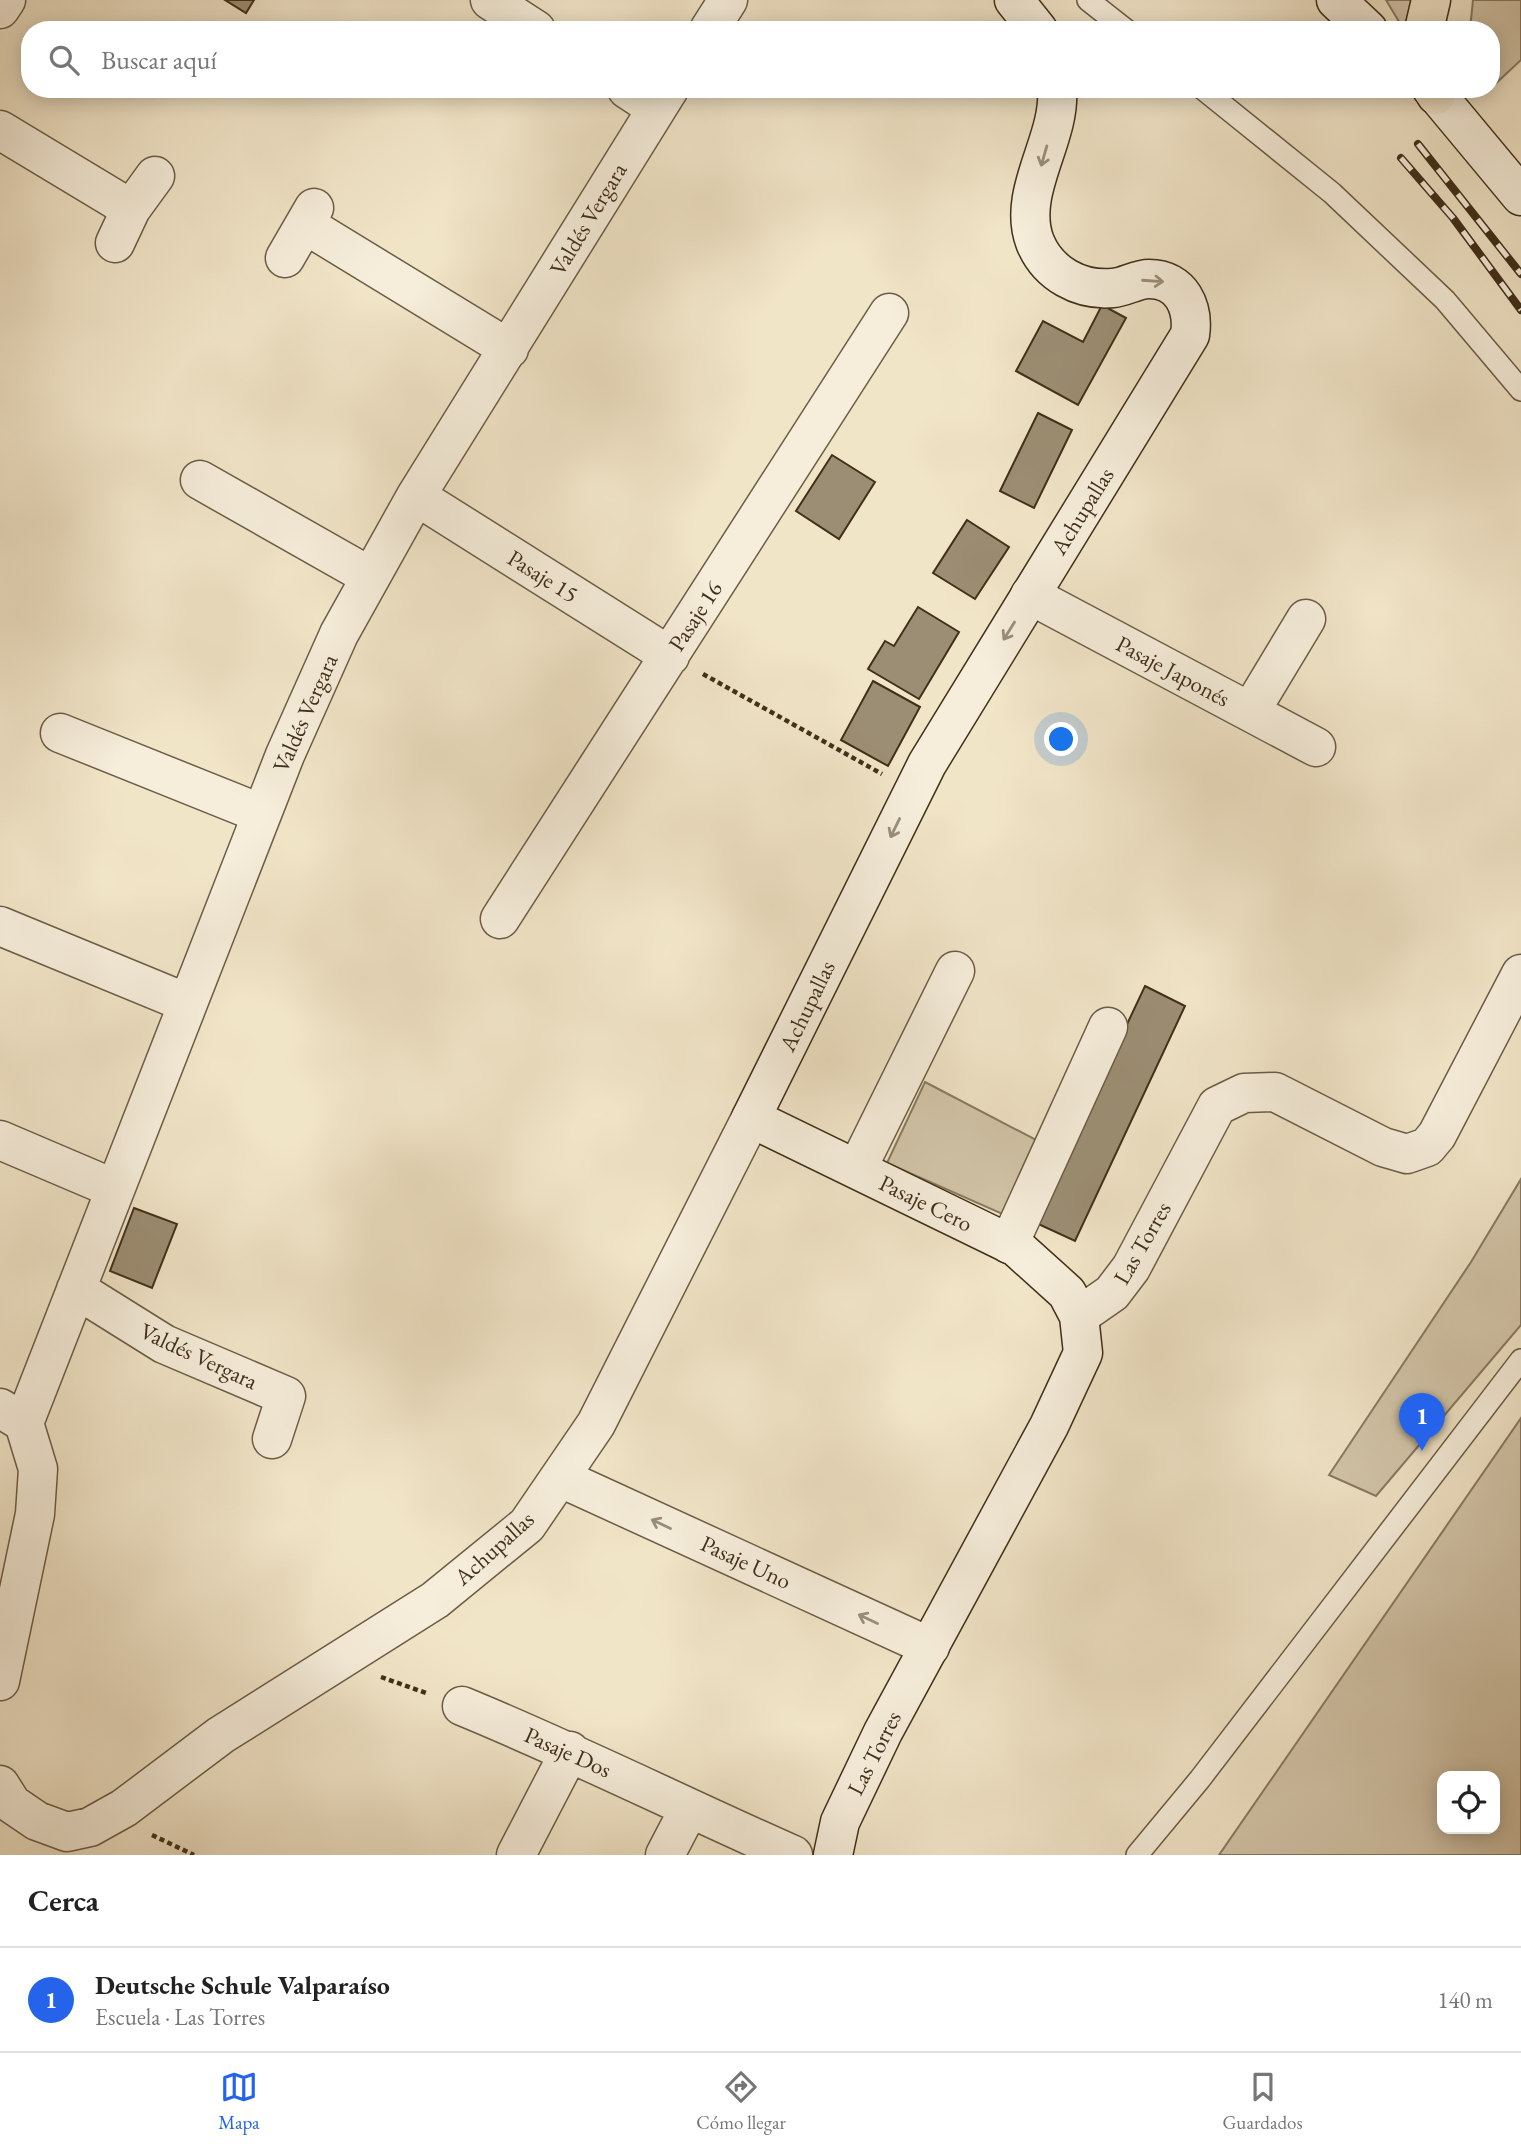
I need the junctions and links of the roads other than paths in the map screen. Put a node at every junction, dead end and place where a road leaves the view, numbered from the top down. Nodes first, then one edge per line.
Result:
1 (6, 0) edge
2 (490, 0) edge
3 (729, 0) edge
4 (1014, 0) edge
5 (1088, 0) edge
6 (1336, 0) edge
7 (1371, 0) edge
8 (1431, 0) edge
9 (0, 9) edge
10 (522, 21) edge
11 (715, 21) edge
12 (1031, 21) edge
13 (1115, 21) edge
14 (1358, 21) edge
15 (1383, 21) edge
16 (1426, 21) edge
17 (649, 98) edge
18 (1056, 98) edge
19 (1214, 98) edge
20 (1439, 98) edge
21 (0, 130) edge
22 (155, 176) dead end
23 (1521, 196) edge
24 (131, 209) junction
25 (115, 243) dead end
26 (285, 258) dead end
27 (889, 313) dead end
28 (509, 349) junction
29 (1521, 390) edge
30 (200, 480) dead end
31 (416, 496) junction
32 (371, 577) junction
33 (1030, 595) junction
34 (1306, 619) dead end
35 (670, 656) junction
36 (1250, 712) junction
37 (60, 733) dead end
38 (1316, 747) dead end
39 (262, 814) junction
40 (500, 919) dead end
41 (0, 926) edge
42 (955, 971) dead end
43 (1521, 974) edge
44 (187, 1003) junction
45 (1108, 1027) dead end
46 (751, 1118) junction
47 (0, 1140) edge
48 (857, 1169) junction
49 (115, 1189) junction
50 (1009, 1244) junction
51 (76, 1289) junction
52 (1079, 1316) junction
53 (1521, 1360) edge
54 (12, 1416) edge
55 (272, 1439) dead end
56 (561, 1478) junction
57 (930, 1647) junction
58 (0, 1681) edge
59 (462, 1706) road end
60 (570, 1751) junction
61 (0, 1785) edge
62 (689, 1809) junction
63 (836, 1839) edge
64 (65, 1843) edge
65 (516, 1855) edge
66 (666, 1855) edge
67 (793, 1855) edge
68 (1137, 1855) edge

1 - 9 street
2 - 10 street
3 - 11 street
4 - 12 street
5 - 13 lane
6 - 14 street
7 - 15 street
8 - 16 highway
17 - 28 street, Valdés Vergara
18 -> 33 street, Achupallas
19 - 29 lane
20 - 23 street
21 - 24 street
22 - 24 street
24 - 25 street
26 - 28 street
27 - 35 street, Pasaje 16
28 - 31 street, Valdés Vergara
30 - 32 street
31 - 32 street, Valdés Vergara
31 - 35 street, Pasaje 15
32 - 39 street, Valdés Vergara
33 - 36 street, Pasaje Japonés
33 -> 46 street, Achupallas
34 - 36 street
35 - 40 street, Pasaje 16
36 - 38 street, Pasaje Japonés
37 - 39 street
39 - 44 street, Valdés Vergara
41 - 44 street
42 - 48 street
43 - 52 street, Las Torres
44 - 49 street, Valdés Vergara
45 - 50 street
46 - 48 street, Pasaje Cero
46 - 56 street, Achupallas
47 - 49 street
48 - 50 street, Pasaje Cero
49 - 51 street, Valdés Vergara
50 - 52 street, Pasaje Cero
51 - 54 street, Valdés Vergara
51 - 55 street, Valdés Vergara
52 - 57 street, Las Torres
53 - 68 lane
54 - 58 street
57 -> 56 street, Pasaje Uno
56 - 64 street, Achupallas
57 - 63 street, Las Torres
59 - 60 street, Pasaje Dos
60 - 62 street, Pasaje Dos
60 - 65 street
61 - 64 street
62 - 66 street
62 - 67 street, Pasaje Dos

